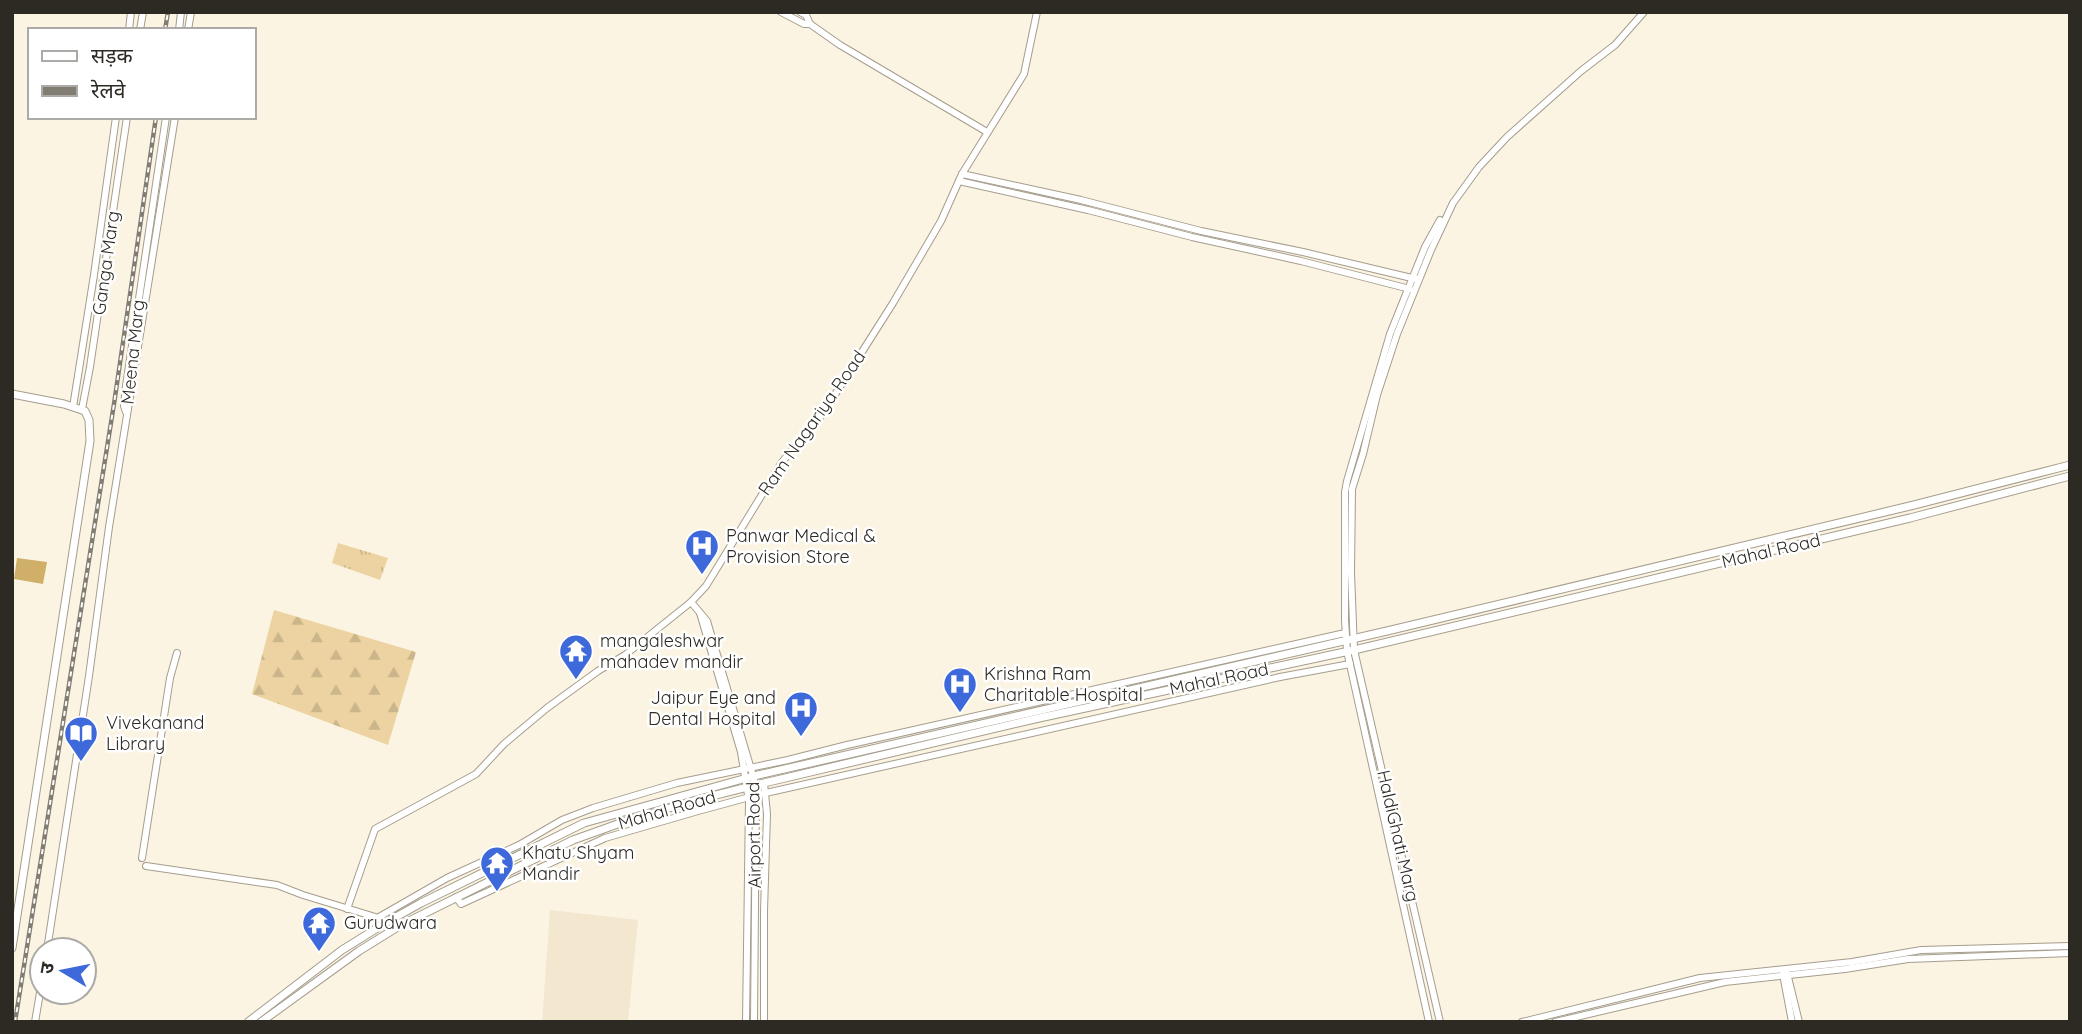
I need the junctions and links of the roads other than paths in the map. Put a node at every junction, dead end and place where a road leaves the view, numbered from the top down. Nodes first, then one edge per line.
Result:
1 (781, 12) edge
2 (800, 12) edge
3 (1037, 12) edge
4 (1644, 12) edge
5 (810, 24) junction
6 (116, 119) edge
7 (128, 119) edge
8 (166, 119) edge
9 (175, 119) edge
10 (987, 132) junction
11 (961, 177) junction
12 (1376, 270) junction
13 (1415, 279) junction
14 (1374, 280) junction
15 (1411, 289) junction
16 (14, 395) edge
17 (73, 407) junction
18 (82, 409) junction
19 (127, 414) junction
20 (2070, 465) edge
21 (2070, 476) edge
22 (691, 602) junction
23 (1348, 638) junction
24 (1350, 650) junction
25 (177, 653) dead end
26 (1350, 664) junction
27 (1011, 725) junction
28 (1012, 738) junction
29 (932, 743) junction
30 (933, 755) junction
31 (847, 764) junction
32 (748, 768) junction
33 (848, 775) junction
34 (754, 776) junction
35 (746, 783) junction
36 (760, 784) junction
37 (737, 790) junction
38 (765, 794) junction
39 (757, 795) junction
40 (748, 797) junction
41 (738, 801) junction
42 (142, 858) dead end
43 (146, 866) dead end
44 (456, 897) junction
45 (347, 909) junction
46 (379, 917) junction
47 (387, 922) junction
48 (49, 936) edge
49 (2070, 946) edge
50 (12, 948) edge
51 (2070, 953) edge
52 (1784, 968) junction
53 (1786, 976) junction
54 (1530, 1021) edge
55 (248, 1022) edge
56 (261, 1022) edge
57 (746, 1022) edge
58 (754, 1022) edge
59 (764, 1022) edge
60 (1429, 1022) edge
61 (1440, 1022) edge
62 (1522, 1022) edge
63 (1555, 1022) edge
64 (1793, 1022) edge
65 (1799, 1022) edge

1 - 5 street
2 - 5 street
3 - 10 street, Ram Nagariya Road
4 - 13 street
5 - 10 street
6 - 17 street, Ganga Marg
7 - 18 street, Ganga Marg
8 - 19 street, Meena Marg
9 - 19 street, Meena Marg
10 - 11 street, Ram Nagariya Road
11 - 12 street
11 - 14 street
11 - 22 street, Ram Nagariya Road
12 - 13 street
12 - 14 street
13 - 15 street
14 - 15 street
15 - 23 street
16 - 17 main road
17 - 18 main road
18 - 50 main road
19 - 48 street
20 - 23 main road, Mahal Road
21 - 24 main road, Mahal Road
22 - 32 street, Airport Road
22 - 45 street, Ram Nagariya Road
23 - 24 street
23 - 32 street
23 - 34 main road, Mahal Road
24 - 26 street, HaldiGhati Marg
24 - 27 main road, Mahal Road
24 - 61 street, HaldiGhati Marg
25 - 42 street
26 - 28 street
26 - 60 street, HaldiGhati Marg
27 - 28 street
27 - 29 main road, Mahal Road
28 - 30 street
29 - 30 street
29 - 31 main road, Mahal Road
30 - 33 street
31 - 33 street
31 - 36 main road, Mahal Road
32 - 34 street, Airport Road
32 - 35 street, Airport Road
32 - 46 street
33 - 38 street
34 - 35 main road, Mahal Road
34 - 36 street, Airport Road
35 - 36 main road, Mahal Road
35 - 37 main road, Mahal Road
35 - 40 street, Airport Road
35 - 47 main road, Mahal Road
36 - 38 street
36 - 39 street, Airport Road
37 - 41 street
37 - 44 main road, Mahal Road
38 - 39 street
38 - 59 street
39 - 40 street
39 - 58 street, Airport Road
40 - 41 street
40 - 57 street, Airport Road
41 - 44 street
43 - 45 street
44 - 56 main road, Mahal Road
45 - 46 street
46 - 47 street
47 - 55 main road, Mahal Road
49 - 52 street
51 - 53 street
52 - 53 street
52 - 54 street
53 - 63 street
53 - 64 street
53 - 65 street
54 - 62 street

